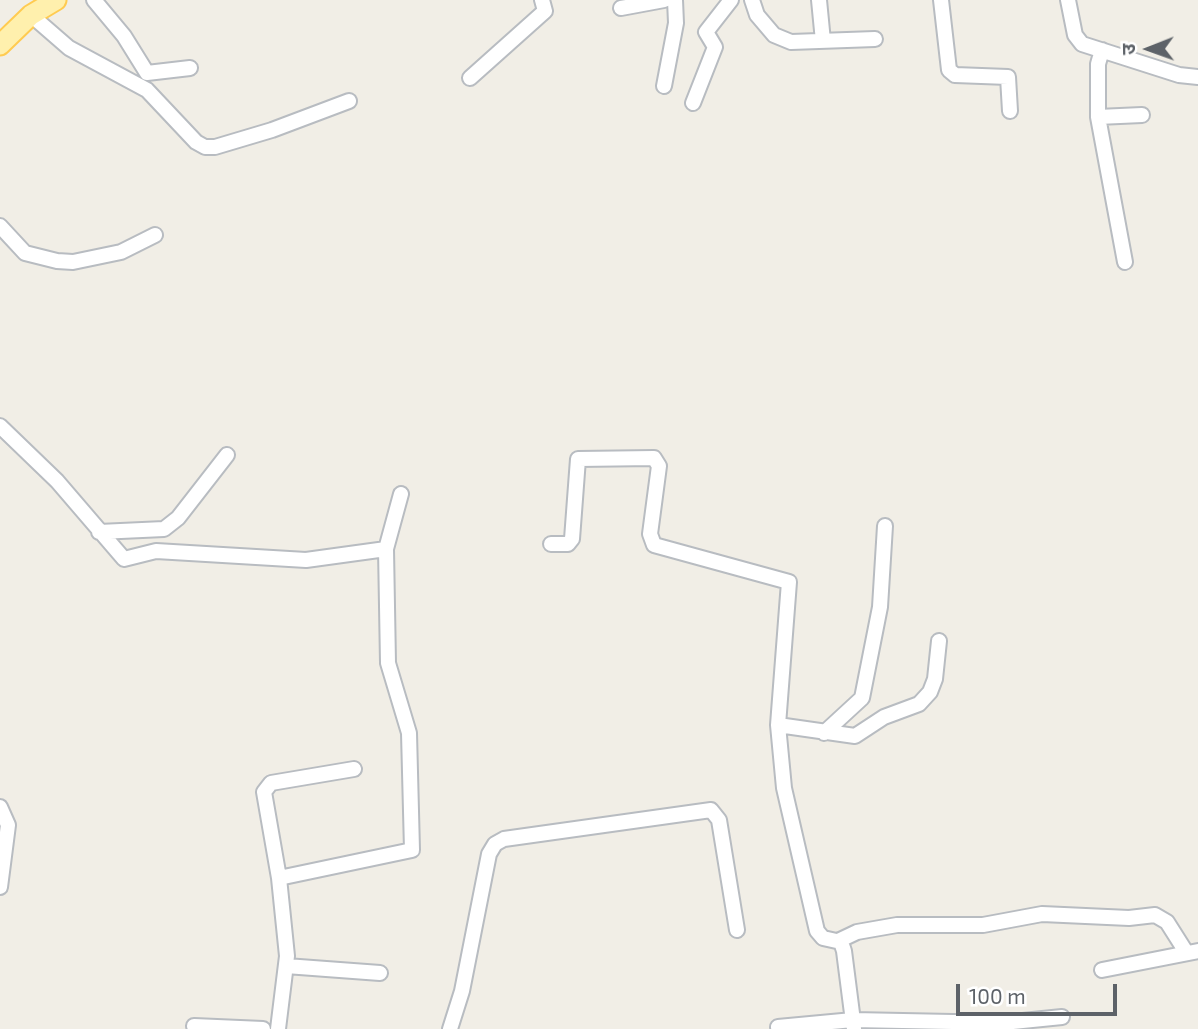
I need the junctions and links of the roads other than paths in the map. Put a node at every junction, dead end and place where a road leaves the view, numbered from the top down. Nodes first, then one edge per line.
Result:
1 (56, 0) edge
2 (94, 0) edge
3 (542, 0) edge
4 (664, 0) edge
5 (675, 0) edge
6 (731, 0) edge
7 (752, 0) edge
8 (819, 0) edge
9 (941, 0) edge
10 (1068, 0) edge
11 (621, 8) dead end
12 (31, 15) junction
13 (875, 38) dead end
14 (823, 41) junction
15 (0, 45) edge
16 (1102, 50) junction
17 (190, 68) dead end
18 (1198, 78) edge
19 (470, 79) dead end
20 (664, 86) dead end
21 (349, 101) dead end
22 (693, 103) dead end
23 (1010, 111) dead end
24 (1142, 115) dead end
25 (1098, 117) junction
26 (0, 226) edge
27 (155, 235) dead end
28 (1125, 262) dead end
29 (0, 426) edge
30 (227, 455) dead end
31 (401, 494) dead end
32 (885, 526) dead end
33 (99, 532) junction
34 (551, 544) dead end
35 (386, 549) junction
36 (939, 642) dead end
37 (778, 725) junction
38 (824, 733) junction
39 (354, 769) dead end
40 (0, 807) edge
41 (279, 878) junction
42 (0, 887) edge
43 (737, 930) dead end
44 (838, 941) junction
45 (1192, 952) edge
46 (286, 966) junction
47 (1102, 970) dead end
48 (380, 973) dead end
49 (1062, 1017) dead end
50 (853, 1024) edge
51 (194, 1026) dead end
52 (778, 1027) dead end
53 (263, 1029) edge
54 (278, 1029) edge
55 (450, 1029) edge

1 - 12 main road
2 - 17 street
3 - 19 street
4 - 11 street
5 - 20 street
6 - 22 street
7 - 14 street
8 - 14 street
9 - 23 street
10 - 16 street
12 - 15 main road
12 - 21 street
13 - 14 street
16 - 18 street
16 - 25 street
24 - 25 street
25 - 28 street
26 - 27 street
29 - 33 street
30 - 33 street
31 - 35 street
32 - 38 street
33 - 35 street
34 - 37 street
35 - 41 street
36 - 38 street
37 - 38 street
37 - 44 street
39 - 41 street
40 - 42 street
41 - 46 street
43 - 55 street
44 - 45 street
44 - 50 street
45 - 47 street
46 - 48 street
46 - 54 street
49 - 50 street
50 - 52 street
51 - 53 street

